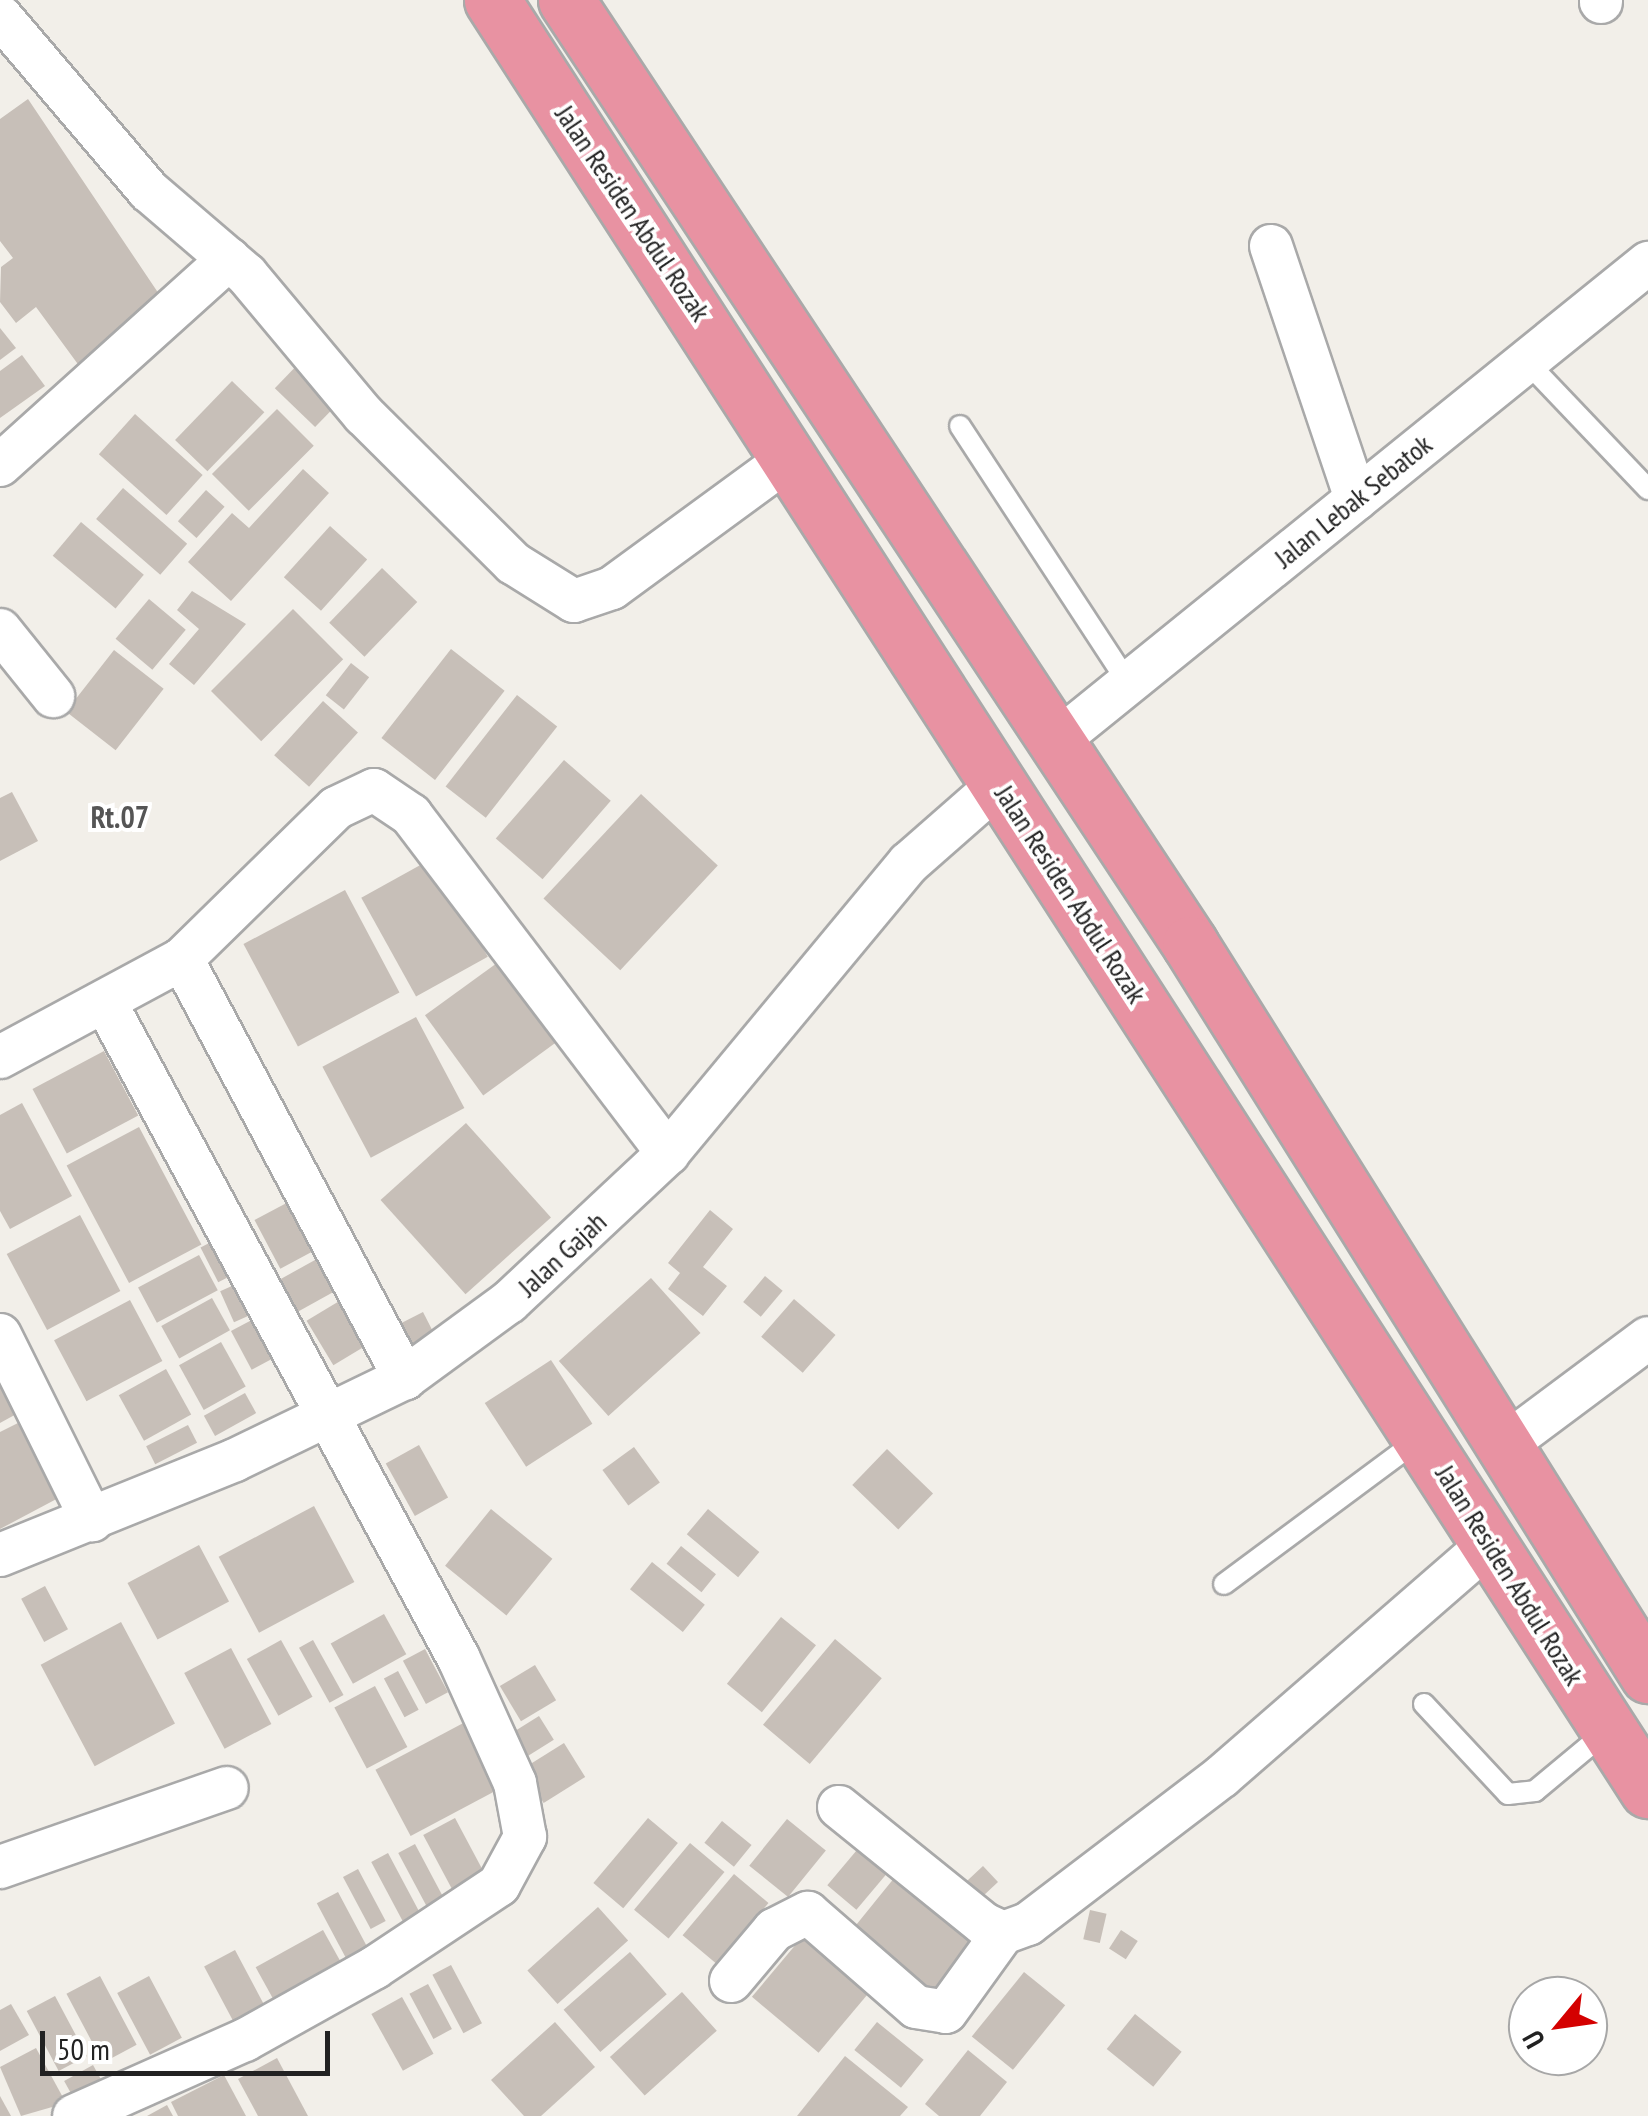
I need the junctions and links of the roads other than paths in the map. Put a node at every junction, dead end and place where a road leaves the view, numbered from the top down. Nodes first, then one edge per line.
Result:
1 (492, 0) edge
2 (566, 0) edge
3 (0, 16) edge
4 (1272, 246) dead end
5 (229, 259) junction
6 (1648, 263) edge
7 (1526, 361) junction
8 (960, 426) dead end
9 (791, 457) junction
10 (0, 465) edge
11 (1648, 489) edge
12 (1356, 499) junction
13 (0, 630) edge
14 (1128, 683) junction
15 (53, 696) dead end
16 (1058, 740) junction
17 (999, 784) junction
18 (182, 959) junction
19 (104, 1002) junction
20 (0, 1057) edge
21 (668, 1153) junction
22 (0, 1335) edge
23 (1648, 1338) edge
24 (405, 1378) junction
25 (330, 1412) junction
26 (1423, 1436) junction
27 (1502, 1447) junction
28 (92, 1520) junction
29 (1490, 1544) junction
30 (0, 1555) edge
31 (1224, 1584) dead end
32 (1648, 1675) edge
33 (1424, 1704) dead end
34 (1609, 1730) junction
35 (227, 1788) dead end
36 (1648, 1790) edge
37 (839, 1807) dead end
38 (0, 1867) edge
39 (1003, 1933) junction
40 (731, 1982) dead end
41 (74, 2116) edge

1 - 9 highway, Jalan Residen Abdul Rozak
2 - 16 highway
3 - 5 street
4 - 12 street
5 - 9 street
5 - 10 street
6 - 7 street, Jalan Lebak Sebatok
7 - 11 lane
7 - 12 street, Jalan Lebak Sebatok
8 - 14 lane
9 - 17 highway, Jalan Residen Abdul Rozak
12 - 14 street, Jalan Lebak Sebatok
13 - 15 street
14 - 16 street, Jalan Lebak Sebatok
16 - 27 highway
17 - 21 street, Jalan Gajah
17 - 26 highway, Jalan Residen Abdul Rozak
18 - 19 street
18 - 21 street
18 - 24 street
19 - 20 street
19 - 25 street
21 - 24 street, Jalan Gajah
22 - 28 street
23 - 27 street
24 - 25 street, Jalan Gajah
25 - 28 street, Jalan Gajah
25 - 41 street
26 - 29 highway, Jalan Residen Abdul Rozak
26 - 31 lane
27 - 32 highway
28 - 30 street, Jalan Gajah
29 - 34 highway, Jalan Residen Abdul Rozak
29 - 39 street
33 - 34 lane
34 - 36 highway, Jalan Residen Abdul Rozak
35 - 38 street
37 - 39 street
39 - 40 street

